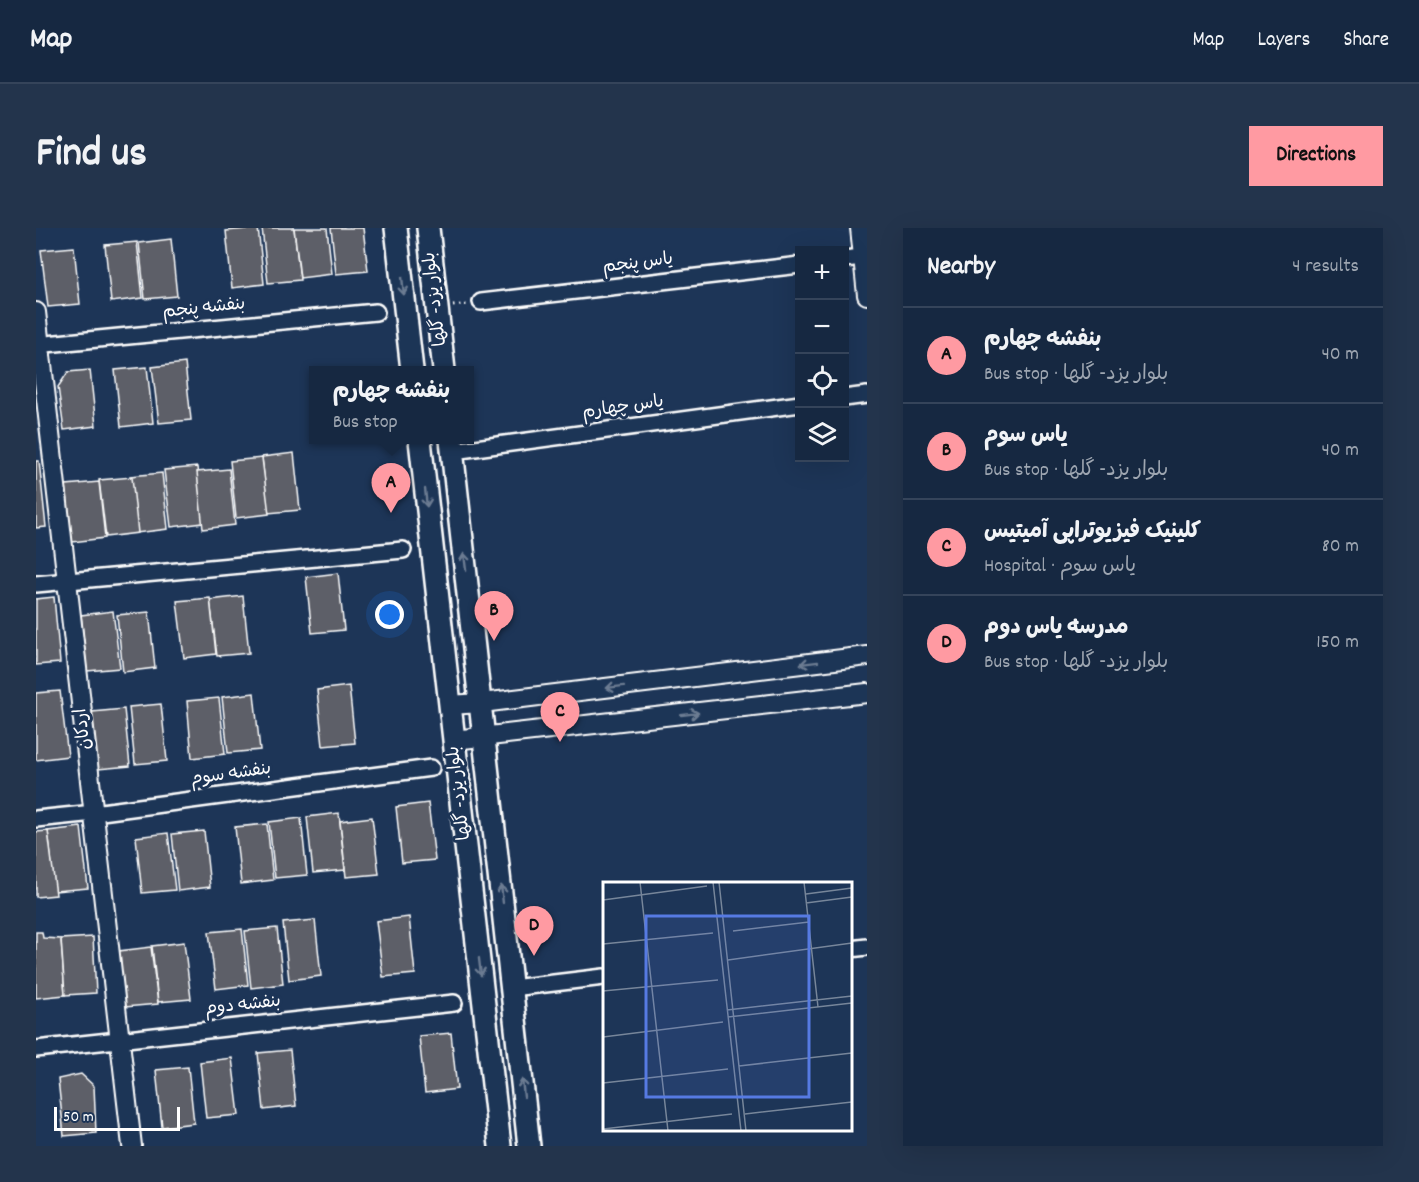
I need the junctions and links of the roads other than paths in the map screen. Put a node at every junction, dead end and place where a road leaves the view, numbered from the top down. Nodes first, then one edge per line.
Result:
1 (396, 228) edge
2 (428, 228) edge
3 (860, 228) edge
4 (854, 258) edge
5 (795, 266) edge
6 (867, 295) edge
7 (481, 302) road end
8 (36, 312) edge
9 (376, 312) dead end
10 (38, 345) edge
11 (412, 366) edge
12 (444, 366) edge
13 (867, 395) edge
14 (849, 397) edge
15 (795, 405) edge
16 (474, 442) edge
17 (420, 444) edge
18 (452, 445) edge
19 (403, 550) dead end
20 (67, 580) junction
21 (36, 584) edge
22 (867, 656) edge
23 (867, 693) edge
24 (482, 703) junction
25 (449, 705) junction
26 (486, 738) junction
27 (454, 740) junction
28 (431, 768) dead end
29 (94, 813) junction
30 (36, 819) edge
31 (867, 947) edge
32 (852, 949) edge
33 (603, 977) edge
34 (512, 988) junction
35 (453, 1003) dead end
36 (120, 1040) junction
37 (36, 1049) edge
38 (132, 1146) edge
39 (500, 1146) edge
40 (529, 1146) edge

1 -> 11 main road, بلوار یزد- گلها
2 - 12 main road, بلوار یزد- گلها
3 - 4 street
4 - 6 street
5 - 7 street, یاس پنجم
8 - 10 street, اردکان
9 - 10 street, بنفشه پنجم
10 - 20 street, اردکان
13 - 14 street
15 - 16 street, یاس چهارم
17 -> 25 main road, بلوار یزد- گلها
24 -> 18 main road
19 - 20 street
20 - 21 street
20 - 29 street, اردکان
22 -> 24 street
26 -> 23 street
24 - 25 street
24 - 26 main road, بلوار یزد- گلها
25 - 27 main road, بلوار یزد- گلها
26 - 27 street
34 -> 26 main road, بلوار یزد- گلها
27 -> 39 main road, بلوار یزد- گلها
28 - 29 street, بنفشه سوم
29 - 30 street, بنفشه سوم
29 - 36 street, اردکان
31 - 32 street
33 - 34 street
40 -> 34 main road, بلوار یزد- گلها
35 - 36 street, بنفشه دوم
36 - 37 street, بنفشه دوم
36 - 38 street, اردکان

